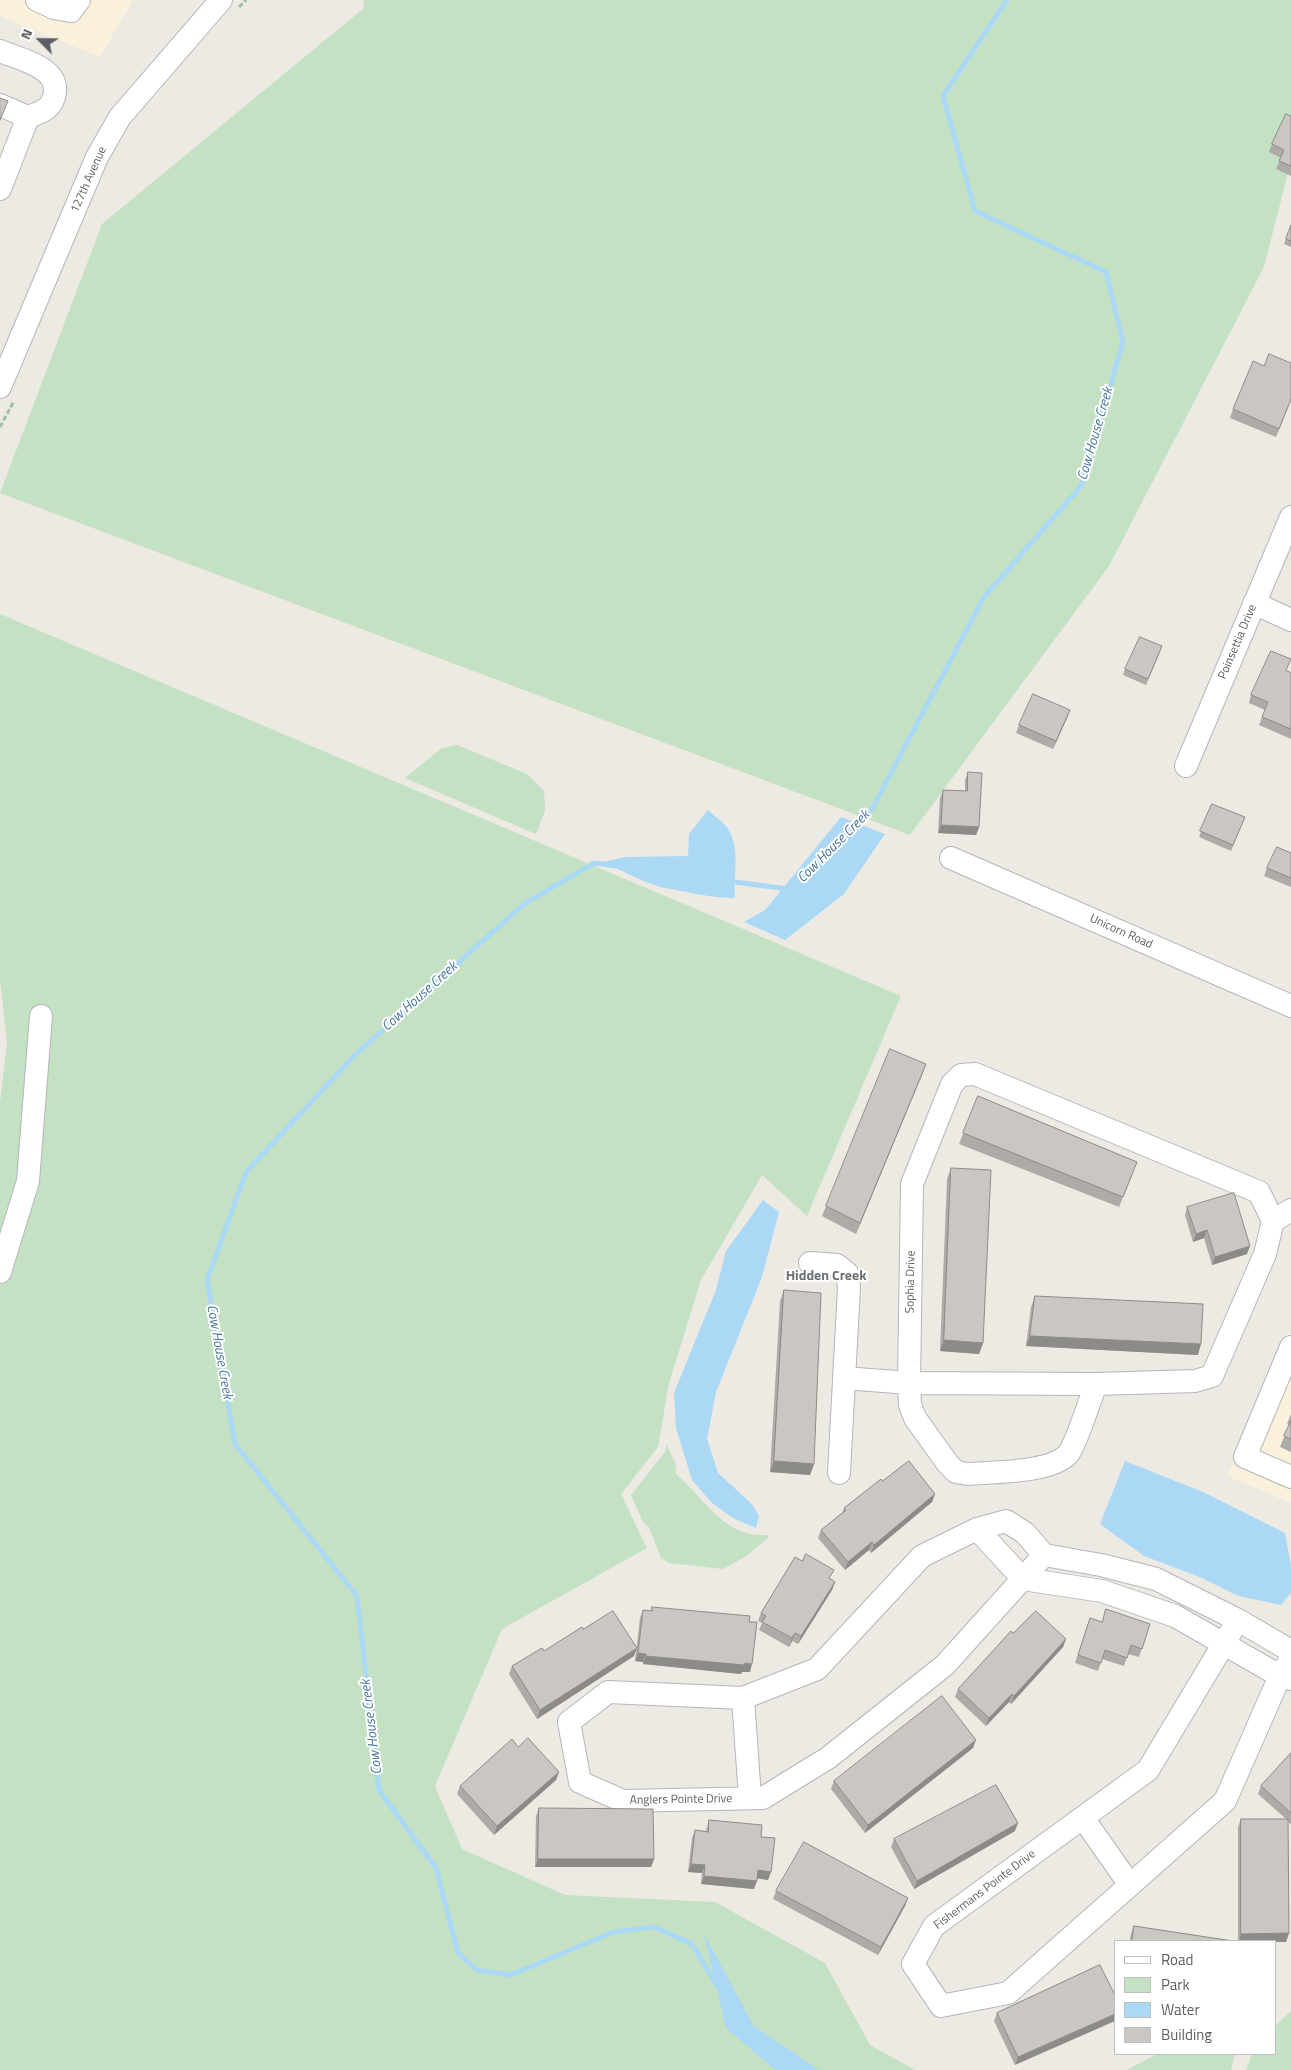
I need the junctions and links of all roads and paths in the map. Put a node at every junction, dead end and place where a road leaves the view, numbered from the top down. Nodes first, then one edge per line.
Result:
1 (37, 0) edge
2 (79, 0) edge
3 (246, 0) edge
4 (227, 7) edge
5 (0, 51) edge
6 (0, 105) edge
7 (28, 117) junction
8 (0, 189) edge
9 (9, 390) edge
10 (0, 427) edge
11 (1291, 518) edge
12 (1254, 604) junction
13 (1291, 620) edge
14 (1186, 766) dead end
15 (951, 858) dead end
16 (1291, 1006) edge
17 (41, 1016) dead end
18 (1282, 1215) edge
19 (810, 1263) dead end
20 (0, 1272) edge
21 (1291, 1347) edge
22 (844, 1378) junction
23 (909, 1383) junction
24 (1096, 1384) junction
25 (839, 1473) dead end
26 (1291, 1477) edge
27 (977, 1529) junction
28 (1044, 1555) junction
29 (1108, 1567) junction
30 (1023, 1578) junction
31 (1102, 1590) junction
32 (1238, 1620) junction
33 (1225, 1644) junction
34 (1291, 1651) edge
35 (1287, 1671) edge
36 (744, 1698) junction
37 (750, 1798) junction
38 (1083, 1818) junction
39 (1130, 1885) junction

1 - 2 street
3 - 4 path
4 - 9 street, 127th Avenue
5 - 7 street
6 - 7 street
7 - 8 street
9 - 10 path
11 - 12 street, Poinsettia Drive
12 - 13 street
12 - 14 street, Poinsettia Drive
15 - 16 street, Unicorn Road
17 - 20 street
18 - 23 street, Sophia Drive
18 - 24 street, Sophia Drive
19 - 22 street
21 - 26 street
22 - 23 street
22 - 25 street
23 - 24 street, Sophia Drive
23 - 24 street
27 - 28 street
27 - 30 street
27 - 36 street, Anglers Pointe Drive
28 - 29 street
28 - 30 street, Anglers Pointe Drive
29 - 31 street
29 - 32 street
30 - 31 street, Fishermans Pointe Drive
30 - 37 street, Anglers Pointe Drive
31 - 33 street, Fishermans Pointe Drive
32 - 33 street
32 - 34 street
33 - 35 street, Fishermans Pointe Drive
33 - 38 street, Fishermans Pointe Drive
35 - 39 street, Fishermans Pointe Drive
36 - 37 street
36 - 37 street, Anglers Pointe Drive
38 - 39 street
38 - 39 street, Fishermans Pointe Drive

